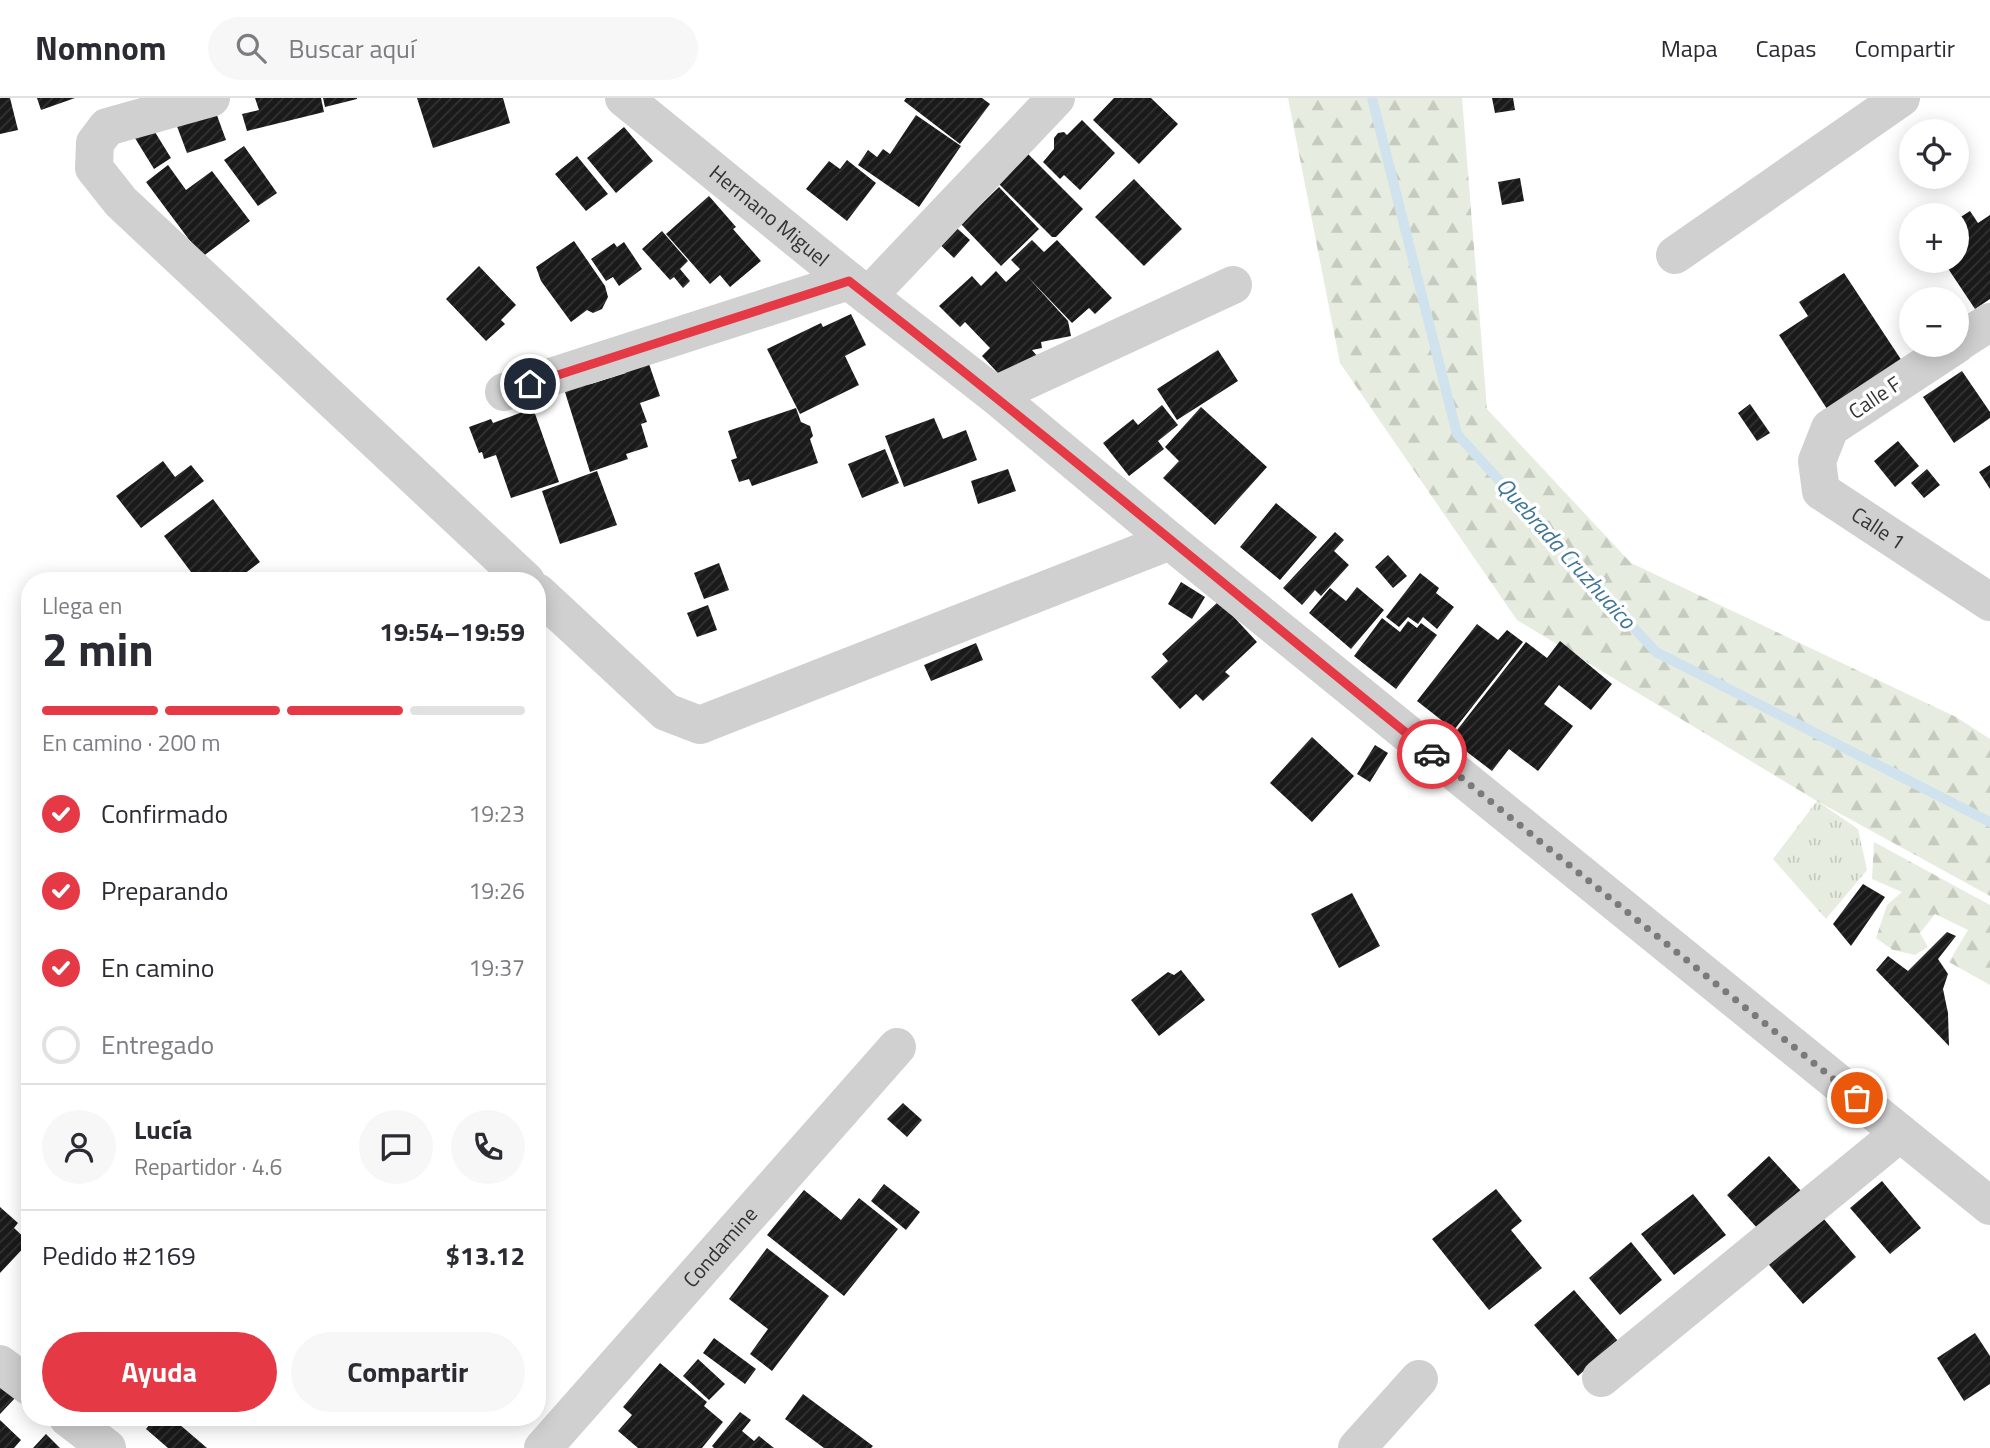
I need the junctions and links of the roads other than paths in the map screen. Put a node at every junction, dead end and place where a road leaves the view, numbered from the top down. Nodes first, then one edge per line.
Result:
1 (211, 98) edge
2 (1056, 98) edge
3 (1901, 98) edge
4 (643, 104) edge
5 (1675, 255) dead end
6 (1233, 285) dead end
7 (858, 288) junction
8 (1990, 322) edge
9 (1969, 336) edge
10 (1936, 357) edge
11 (504, 393) dead end
12 (995, 395) junction
13 (1830, 428) joint
14 (1170, 541) junction
15 (516, 572) edge
16 (546, 600) edge
17 (1990, 603) edge
18 (897, 1047) dead end
19 (1900, 1133) junction
20 (1990, 1206) edge
21 (0, 1364) edge
22 (1601, 1378) dead end
23 (1419, 1379) dead end
24 (21, 1380) edge
25 (78, 1426) edge
26 (107, 1448) edge
27 (543, 1448) edge
28 (1357, 1448) edge

1 - 15 street
2 - 7 street
3 - 5 street
4 - 7 street, Hermano Miguel
6 - 12 street
7 - 11 street
7 - 12 street, Hermano Miguel
8 - 9 street, Calle F
10 - 13 street, Calle F
12 - 14 street, Hermano Miguel
13 - 17 street, Calle 1
14 - 16 street
14 - 19 street, Hermano Miguel
18 - 27 street, Condamine
19 - 20 street, Hermano Miguel
19 - 22 street
21 - 24 street
23 - 28 street
25 - 26 street

